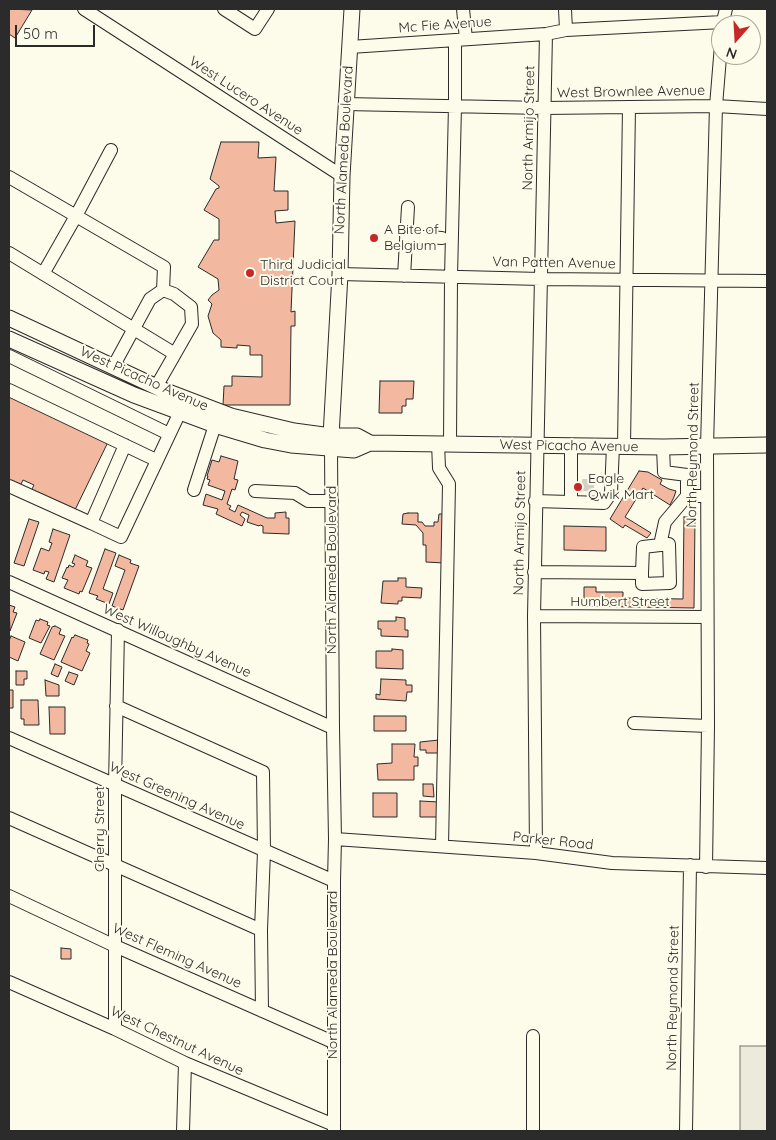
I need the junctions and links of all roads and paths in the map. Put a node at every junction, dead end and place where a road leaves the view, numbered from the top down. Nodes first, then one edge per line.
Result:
1 (84, 9) edge
2 (224, 9) edge
3 (268, 9) edge
4 (352, 9) edge
5 (463, 9) edge
6 (565, 9) edge
7 (711, 24) edge
8 (566, 30) junction
9 (546, 34) junction
10 (460, 39) junction
11 (350, 47) junction
12 (719, 65) edge
13 (346, 104) junction
14 (455, 106) junction
15 (716, 106) junction
16 (629, 107) junction
17 (544, 108) junction
18 (767, 109) edge
19 (111, 150) dead end
20 (342, 176) junction
21 (9, 177) edge
22 (408, 207) dead end
23 (76, 216) junction
24 (406, 236) junction
25 (442, 238) dead end
26 (9, 253) edge
27 (43, 274) junction
28 (340, 274) junction
29 (404, 276) junction
30 (451, 277) junction
31 (541, 279) junction
32 (627, 279) junction
33 (713, 280) junction
34 (767, 281) edge
35 (163, 290) junction
36 (9, 318) edge
37 (134, 329) junction
38 (10, 347) edge
39 (175, 354) junction
40 (113, 367) junction
41 (156, 387) junction
42 (9, 390) edge
43 (180, 412) junction
44 (215, 425) junction
45 (169, 434) junction
46 (331, 443) junction
47 (444, 443) junction
48 (125, 445) junction
49 (767, 445) edge
50 (537, 446) junction
51 (571, 446) junction
52 (619, 446) junction
53 (663, 447) junction
54 (707, 447) junction
55 (156, 460) junction
56 (9, 486) edge
57 (194, 490) dead end
58 (255, 491) dead end
59 (687, 496) junction
60 (707, 496) junction
61 (332, 501) junction
62 (535, 501) junction
63 (571, 502) junction
64 (91, 523) junction
65 (660, 545) junction
66 (534, 572) junction
67 (642, 573) junction
68 (9, 582) edge
69 (534, 616) junction
70 (707, 617) junction
71 (118, 630) junction
72 (116, 706) junction
73 (634, 723) dead end
74 (708, 726) junction
75 (333, 728) junction
76 (9, 738) edge
77 (115, 786) junction
78 (9, 818) edge
79 (335, 840) junction
80 (442, 846) junction
81 (264, 851) junction
82 (536, 853) junction
83 (115, 864) junction
84 (690, 865) junction
85 (706, 867) junction
86 (767, 868) edge
87 (334, 881) junction
88 (9, 896) edge
89 (261, 930) junction
90 (115, 946) junction
91 (9, 982) edge
92 (262, 1011) junction
93 (115, 1029) junction
94 (533, 1036) dead end
95 (333, 1042) junction
96 (185, 1063) junction
97 (334, 1128) edge
98 (183, 1131) edge
99 (533, 1131) edge
100 (686, 1131) edge

1 - 20 street, West Lucero Avenue
2 - 3 street
4 - 11 main road, North Alameda Boulevard
5 - 10 street
6 - 8 street
7 - 8 street, Mc Fie Avenue
8 - 9 street, Mc Fie Avenue
9 - 10 street, Mc Fie Avenue
9 - 17 street, North Armijo Street
10 - 11 street, Mc Fie Avenue
10 - 14 street
11 - 13 main road, North Alameda Boulevard
12 - 15 street, North Reymond Street
13 - 14 street, West Brownlee Avenue
13 - 20 main road, North Alameda Boulevard
14 - 17 street, West Brownlee Avenue
14 - 30 street
15 - 16 street, West Brownlee Avenue
15 - 18 street, West Brownlee Avenue
15 - 33 street, North Reymond Street
16 - 17 street, West Brownlee Avenue
16 - 32 street
17 - 31 street, North Armijo Street
19 - 23 street
20 - 28 main road, North Alameda Boulevard
21 - 23 street
22 - 24 street
23 - 27 street
23 - 35 street
24 - 25 street
24 - 29 street
26 - 27 street
27 - 37 street
28 - 29 street, Van Patten Avenue
28 - 46 main road, North Alameda Boulevard
29 - 30 street, Van Patten Avenue
30 - 31 street, Van Patten Avenue
30 - 47 street
31 - 32 street, Van Patten Avenue
31 - 50 street, North Armijo Street
32 - 33 street, Van Patten Avenue
32 - 52 street
33 - 34 street, Van Patten Avenue
33 - 54 street, North Reymond Street
35 - 37 street
35 - 39 street
36 - 40 main road, West Picacho Avenue
37 - 39 street
37 - 40 street
38 - 43 main road, West Picacho Avenue
38 - 45 street
39 - 41 street
40 - 41 main road, West Picacho Avenue
41 - 46 main road, West Picacho Avenue
42 - 48 street
43 - 44 main road, West Picacho Avenue
43 - 45 street
44 - 46 main road, West Picacho Avenue
44 - 57 street
45 - 55 street
46 - 47 main road, West Picacho Avenue
46 - 61 street, North Alameda Boulevard
47 - 50 main road, West Picacho Avenue
47 - 80 street
48 - 55 street
48 - 64 street
49 - 54 main road, West Picacho Avenue
50 - 51 main road, West Picacho Avenue
50 - 62 street, North Armijo Street
51 - 52 main road, West Picacho Avenue
51 - 63 street
52 - 53 main road, West Picacho Avenue
52 - 63 street
53 - 54 main road, West Picacho Avenue
53 - 59 street
54 - 60 street, North Reymond Street
55 - 64 street
56 - 64 street
58 - 61 street
59 - 60 street
59 - 65 street
60 - 70 street, North Reymond Street
61 - 75 street, North Alameda Boulevard
62 - 63 street
62 - 66 street, North Armijo Street
65 - 67 street
65 - 67 street
66 - 67 street
66 - 69 street, North Armijo Street
68 - 71 street, West Willoughby Avenue
69 - 70 street, Humbert Street
69 - 82 street, North Armijo Street
70 - 74 street, North Reymond Street
71 - 72 street, Cherry Street
71 - 75 street, West Willoughby Avenue
72 - 77 street, Cherry Street
72 - 81 street
73 - 74 street
74 - 85 street, North Reymond Street
75 - 79 street, North Alameda Boulevard
76 - 77 street, West Greening Avenue
77 - 81 street, West Greening Avenue
77 - 83 street, Cherry Street
78 - 83 street
79 - 80 street, Parker Road
79 - 87 street, North Alameda Boulevard
80 - 82 street, Parker Road
81 - 87 street, West Greening Avenue
81 - 89 street
82 - 84 street, Parker Road
83 - 89 street
83 - 90 street, Cherry Street
84 - 85 street, Parker Road
84 - 100 street, North Reymond Street
85 - 86 street, Parker Road
87 - 95 street, North Alameda Boulevard
88 - 90 street, West Fleming Avenue
89 - 92 street
90 - 92 street, West Fleming Avenue
90 - 93 street, Cherry Street
91 - 93 street, West Chestnut Avenue
92 - 95 street, West Fleming Avenue
93 - 96 street, West Chestnut Avenue
94 - 99 street
95 - 97 street, North Alameda Boulevard
96 - 97 street, West Chestnut Avenue
96 - 98 street

